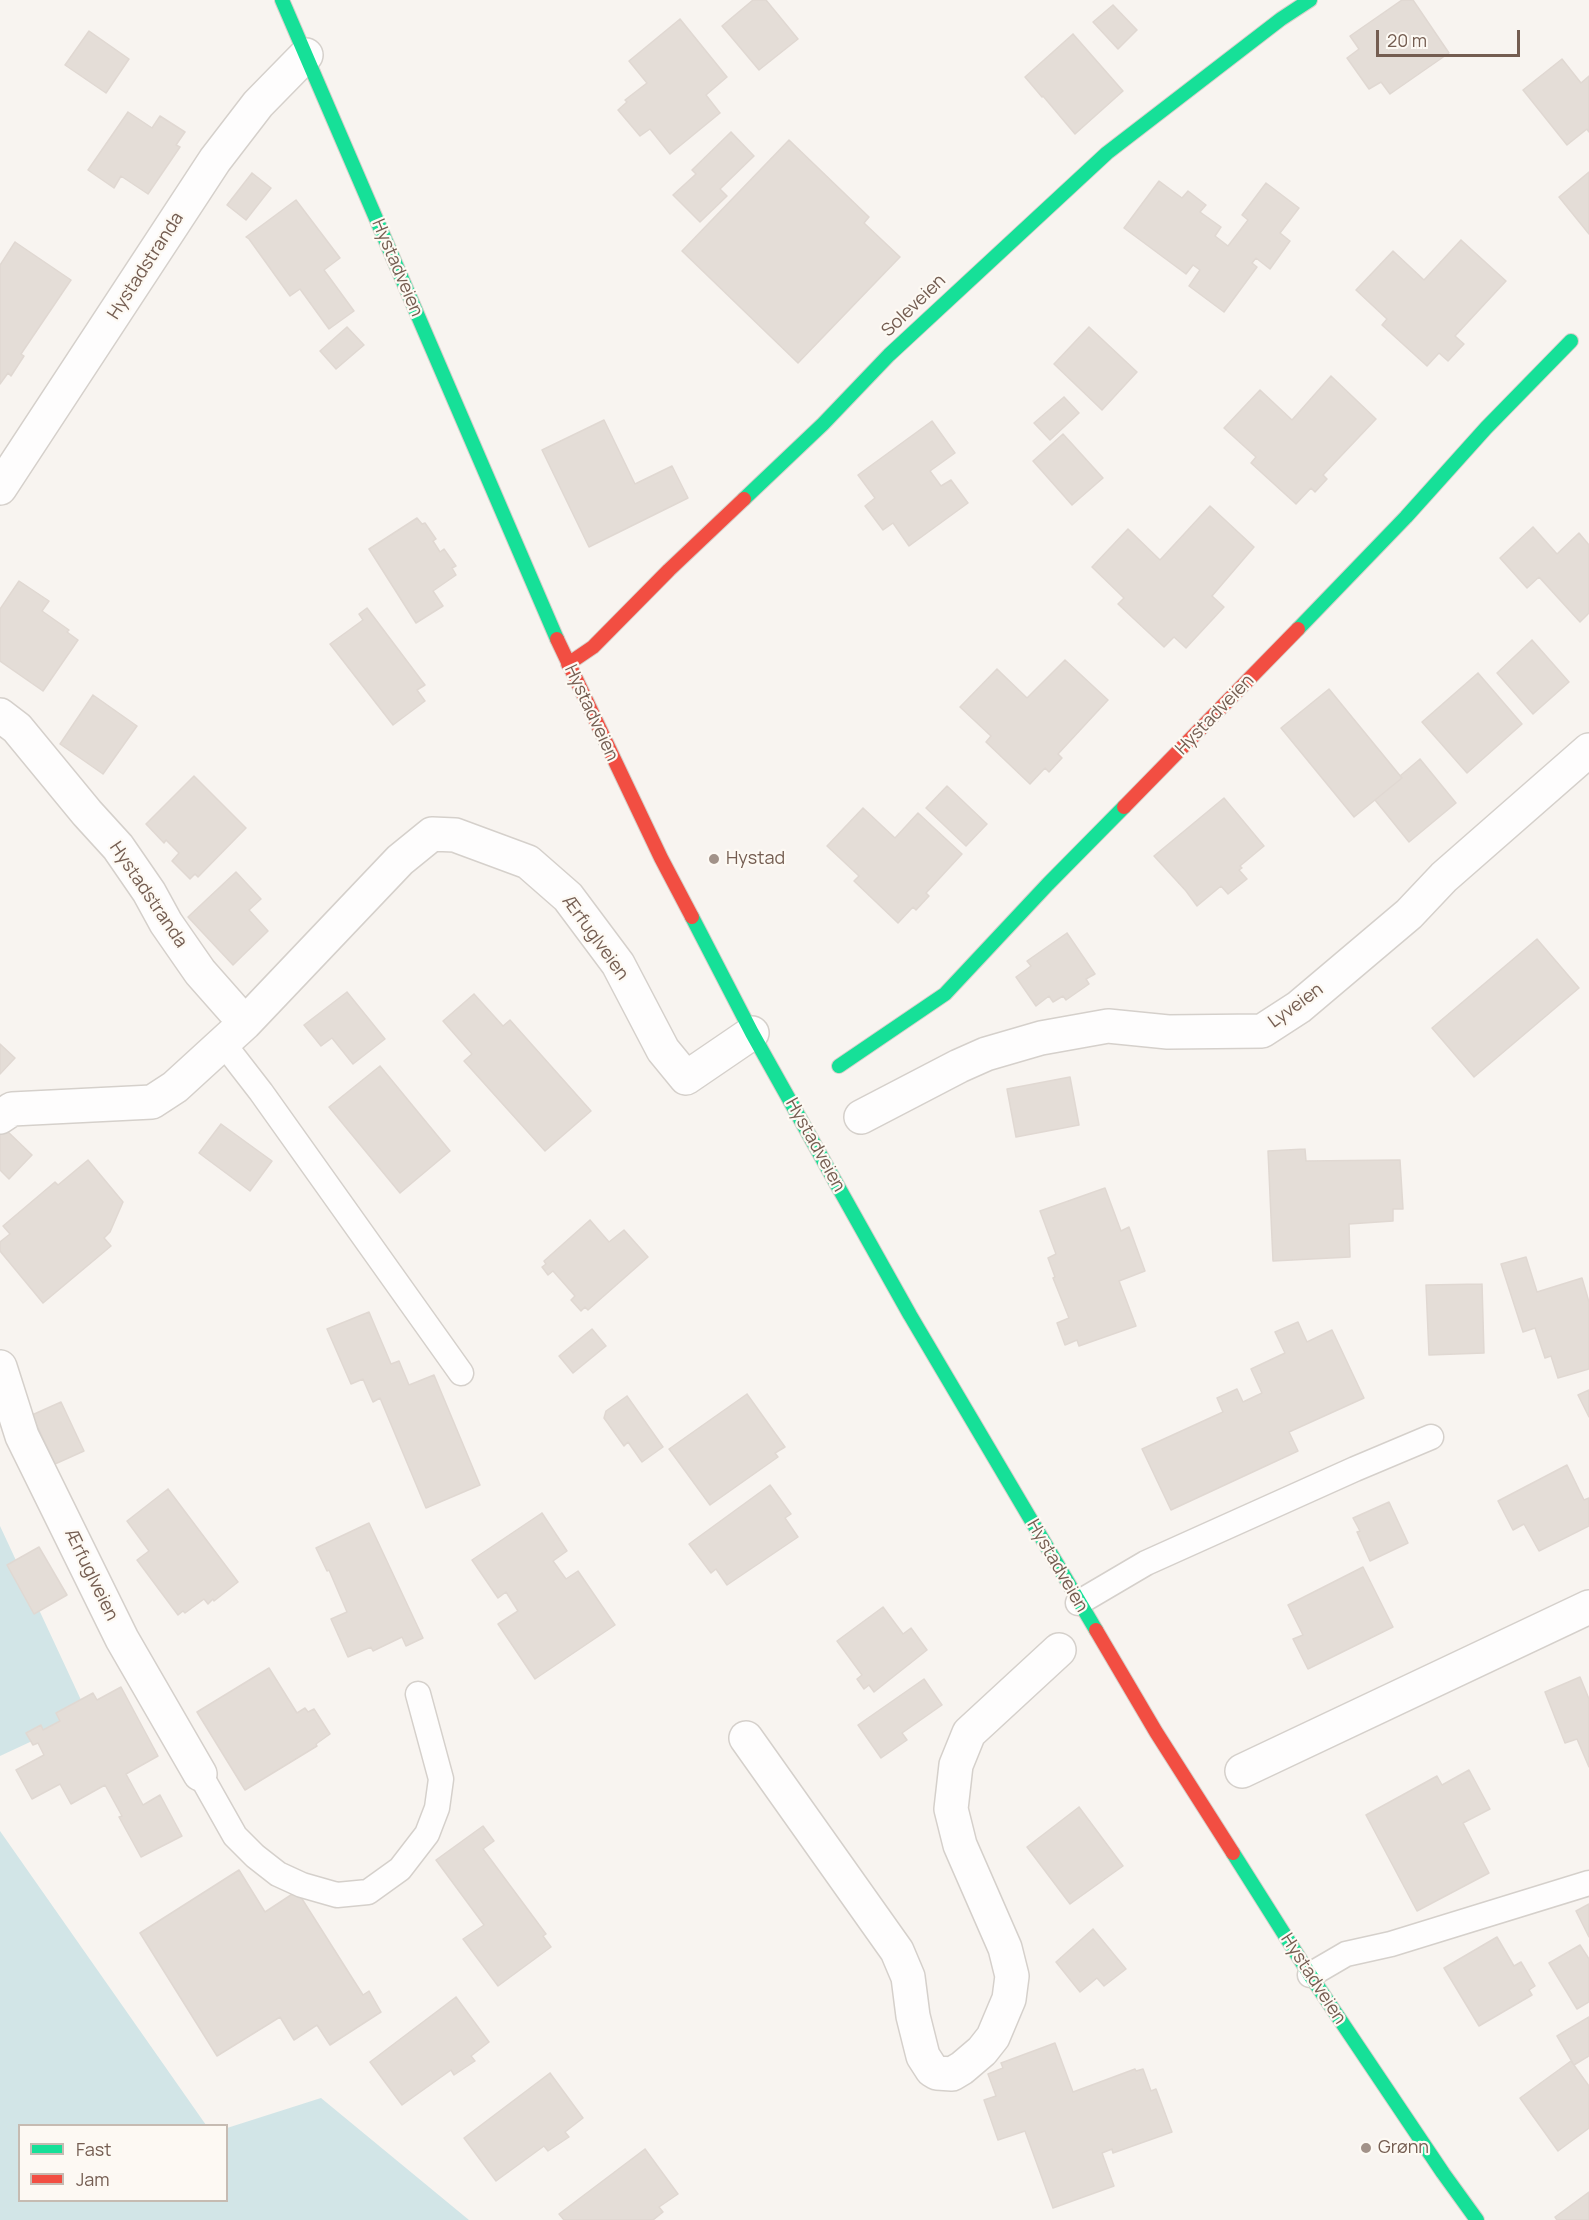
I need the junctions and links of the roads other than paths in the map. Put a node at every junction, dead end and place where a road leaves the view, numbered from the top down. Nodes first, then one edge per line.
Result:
1 (282, 0) edge
2 (1310, 0) edge
3 (1277, 10) edge
4 (306, 55) junction
5 (1571, 341) dead end
6 (0, 488) edge
7 (568, 664) junction
8 (0, 716) edge
9 (1589, 750) edge
10 (234, 1033) junction
11 (752, 1034) junction
12 (839, 1066) dead end
13 (861, 1117) dead end
14 (0, 1118) edge
15 (0, 1367) edge
16 (461, 1373) dead end
17 (1431, 1437) dead end
18 (1078, 1603) junction
19 (1589, 1607) edge
20 (1059, 1650) dead end
21 (418, 1694) dead end
22 (746, 1738) dead end
23 (1242, 1771) dead end
24 (200, 1774) joint
25 (1589, 1883) edge
26 (1310, 1975) junction
27 (1477, 2220) edge

1 - 4 main road, Hystadveien
2 - 3 main road, Soleveien
3 - 7 main road, Soleveien
4 - 6 street, Hystadstranda
4 - 7 main road, Hystadveien
5 - 12 main road, Hystadveien
7 - 11 main road, Hystadveien
8 - 10 street, Hystadstranda
9 - 13 street, Lyveien
10 - 11 street, Ærfuglveien
10 - 14 street, Ærfuglveien
10 - 16 lane
11 - 18 main road, Hystadveien
15 - 24 street, Ærfuglveien
17 - 18 lane
18 - 26 main road, Hystadveien
19 - 23 street
20 - 22 street
21 - 24 lane
25 - 26 lane
26 - 27 main road, Hystadveien

